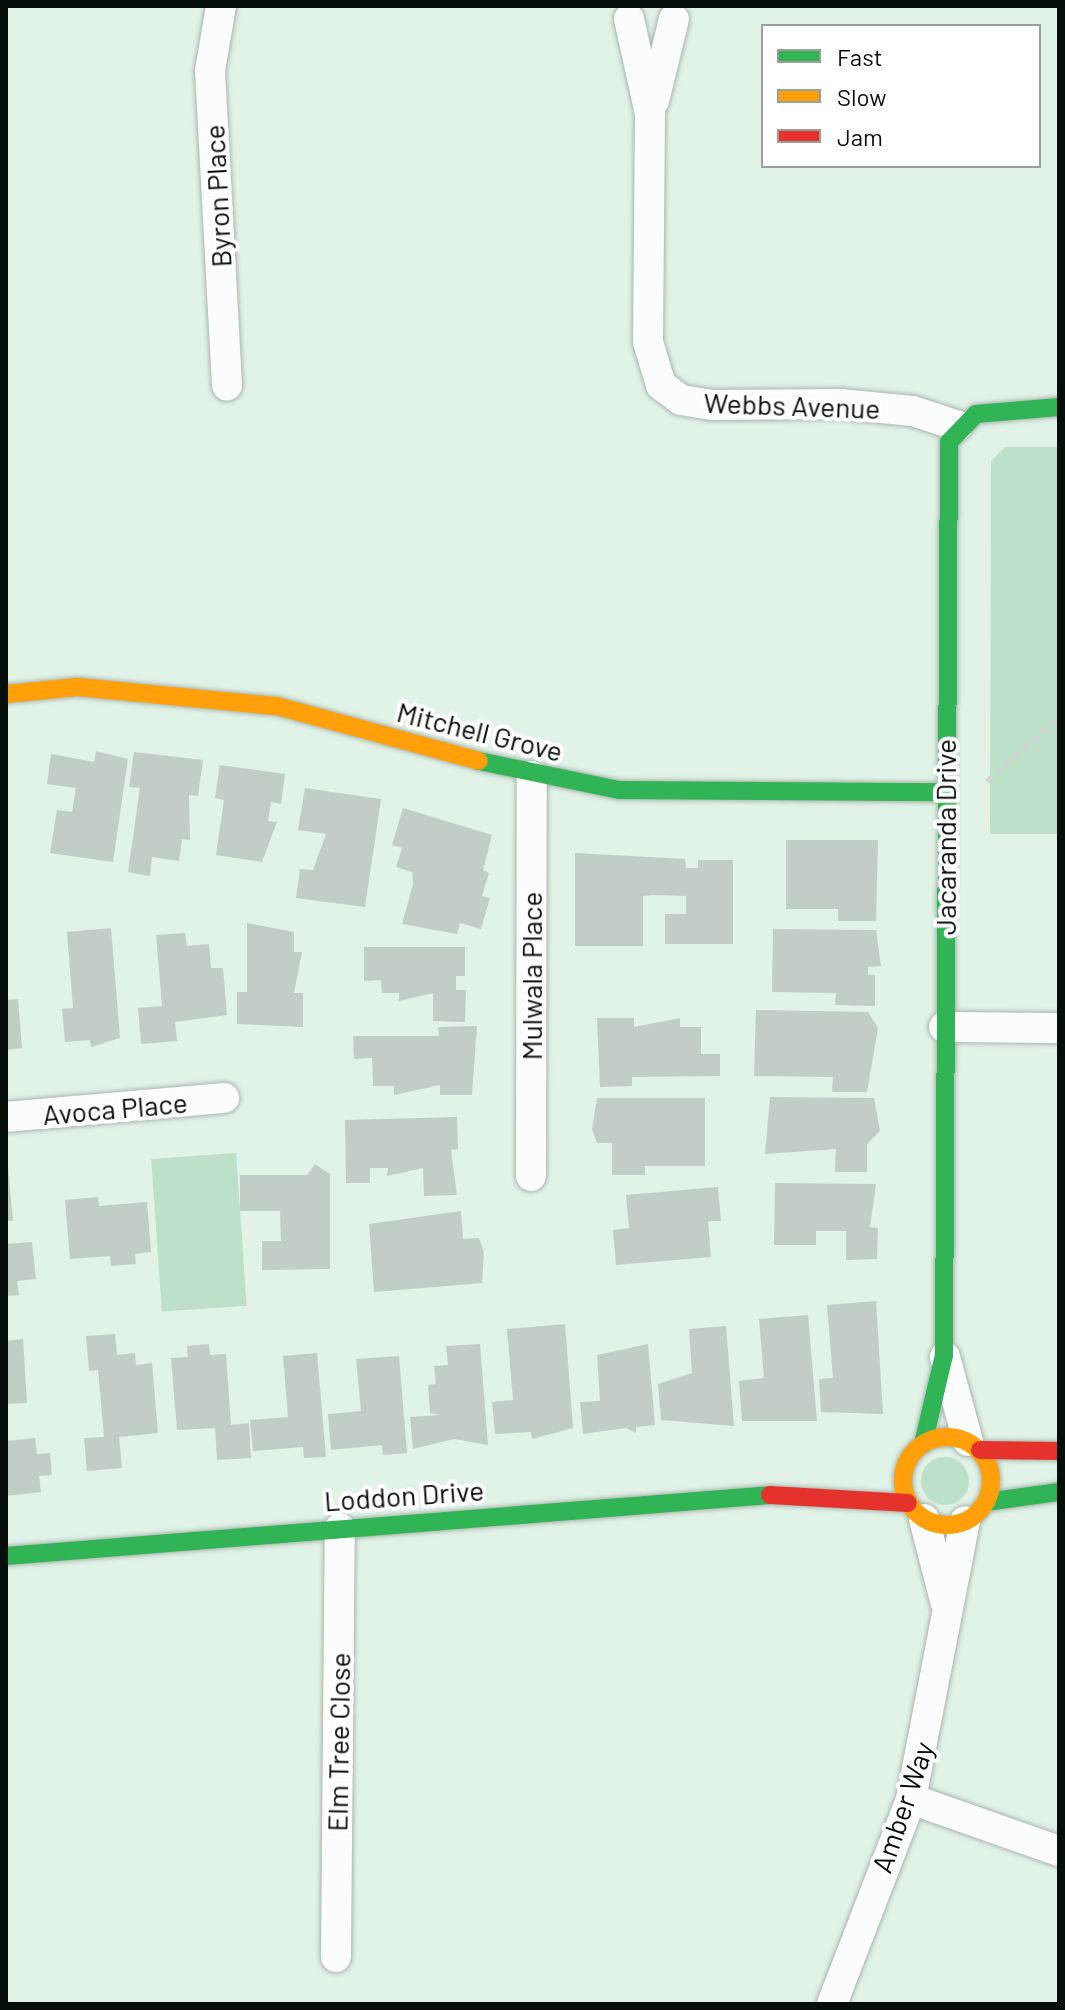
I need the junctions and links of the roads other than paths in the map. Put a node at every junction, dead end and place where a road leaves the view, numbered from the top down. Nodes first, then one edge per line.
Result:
1 (221, 6) edge
2 (622, 13) edge
3 (682, 13) edge
4 (650, 114) junction
5 (227, 386) dead end
6 (1059, 407) edge
7 (958, 426) junction
8 (6, 694) edge
9 (532, 776) junction
10 (944, 792) junction
11 (944, 1027) junction
12 (1059, 1028) edge
13 (224, 1098) dead end
14 (6, 1117) edge
15 (531, 1176) dead end
16 (944, 1355) junction
17 (923, 1444) junction
18 (974, 1446) junction
19 (1059, 1451) edge
20 (905, 1467) junction
21 (883, 1472) dead end
22 (857, 1478) dead end
23 (1059, 1492) edge
24 (799, 1493) junction
25 (916, 1511) junction
26 (976, 1512) junction
27 (340, 1528) junction
28 (8, 1555) edge
29 (945, 1603) junction
30 (911, 1799) junction
31 (1059, 1851) edge
32 (336, 1957) dead end
33 (832, 2004) edge

1 - 5 street, Byron Place
2 - 3 street
2 - 4 street, Webbs Avenue
3 - 4 street, Webbs Avenue
4 - 7 street, Webbs Avenue
6 - 7 street
7 - 10 street, Jacaranda Drive
8 - 9 street, Mitchell Grove
9 - 10 street, Mitchell Grove
9 - 15 street, Mulwala Place
10 - 11 street, Jacaranda Drive
11 - 12 street
11 - 16 street, Jacaranda Drive
13 - 14 street, Avoca Place
16 - 17 street, Jacaranda Drive
16 - 18 street, Jacaranda Drive
17 - 18 street
17 - 20 street
18 - 19 street
18 - 26 street
20 - 21 street
20 - 25 street
22 - 24 street, Loddon Drive
23 - 26 street
24 - 25 street, Loddon Drive
24 - 27 street, Loddon Drive
25 - 26 street
25 - 29 street, Amber Way
26 - 29 street, Amber Way
27 - 28 street, Loddon Drive
27 - 32 street, Elm Tree Close
29 - 30 street, Amber Way
30 - 31 street
30 - 33 street, Amber Way

